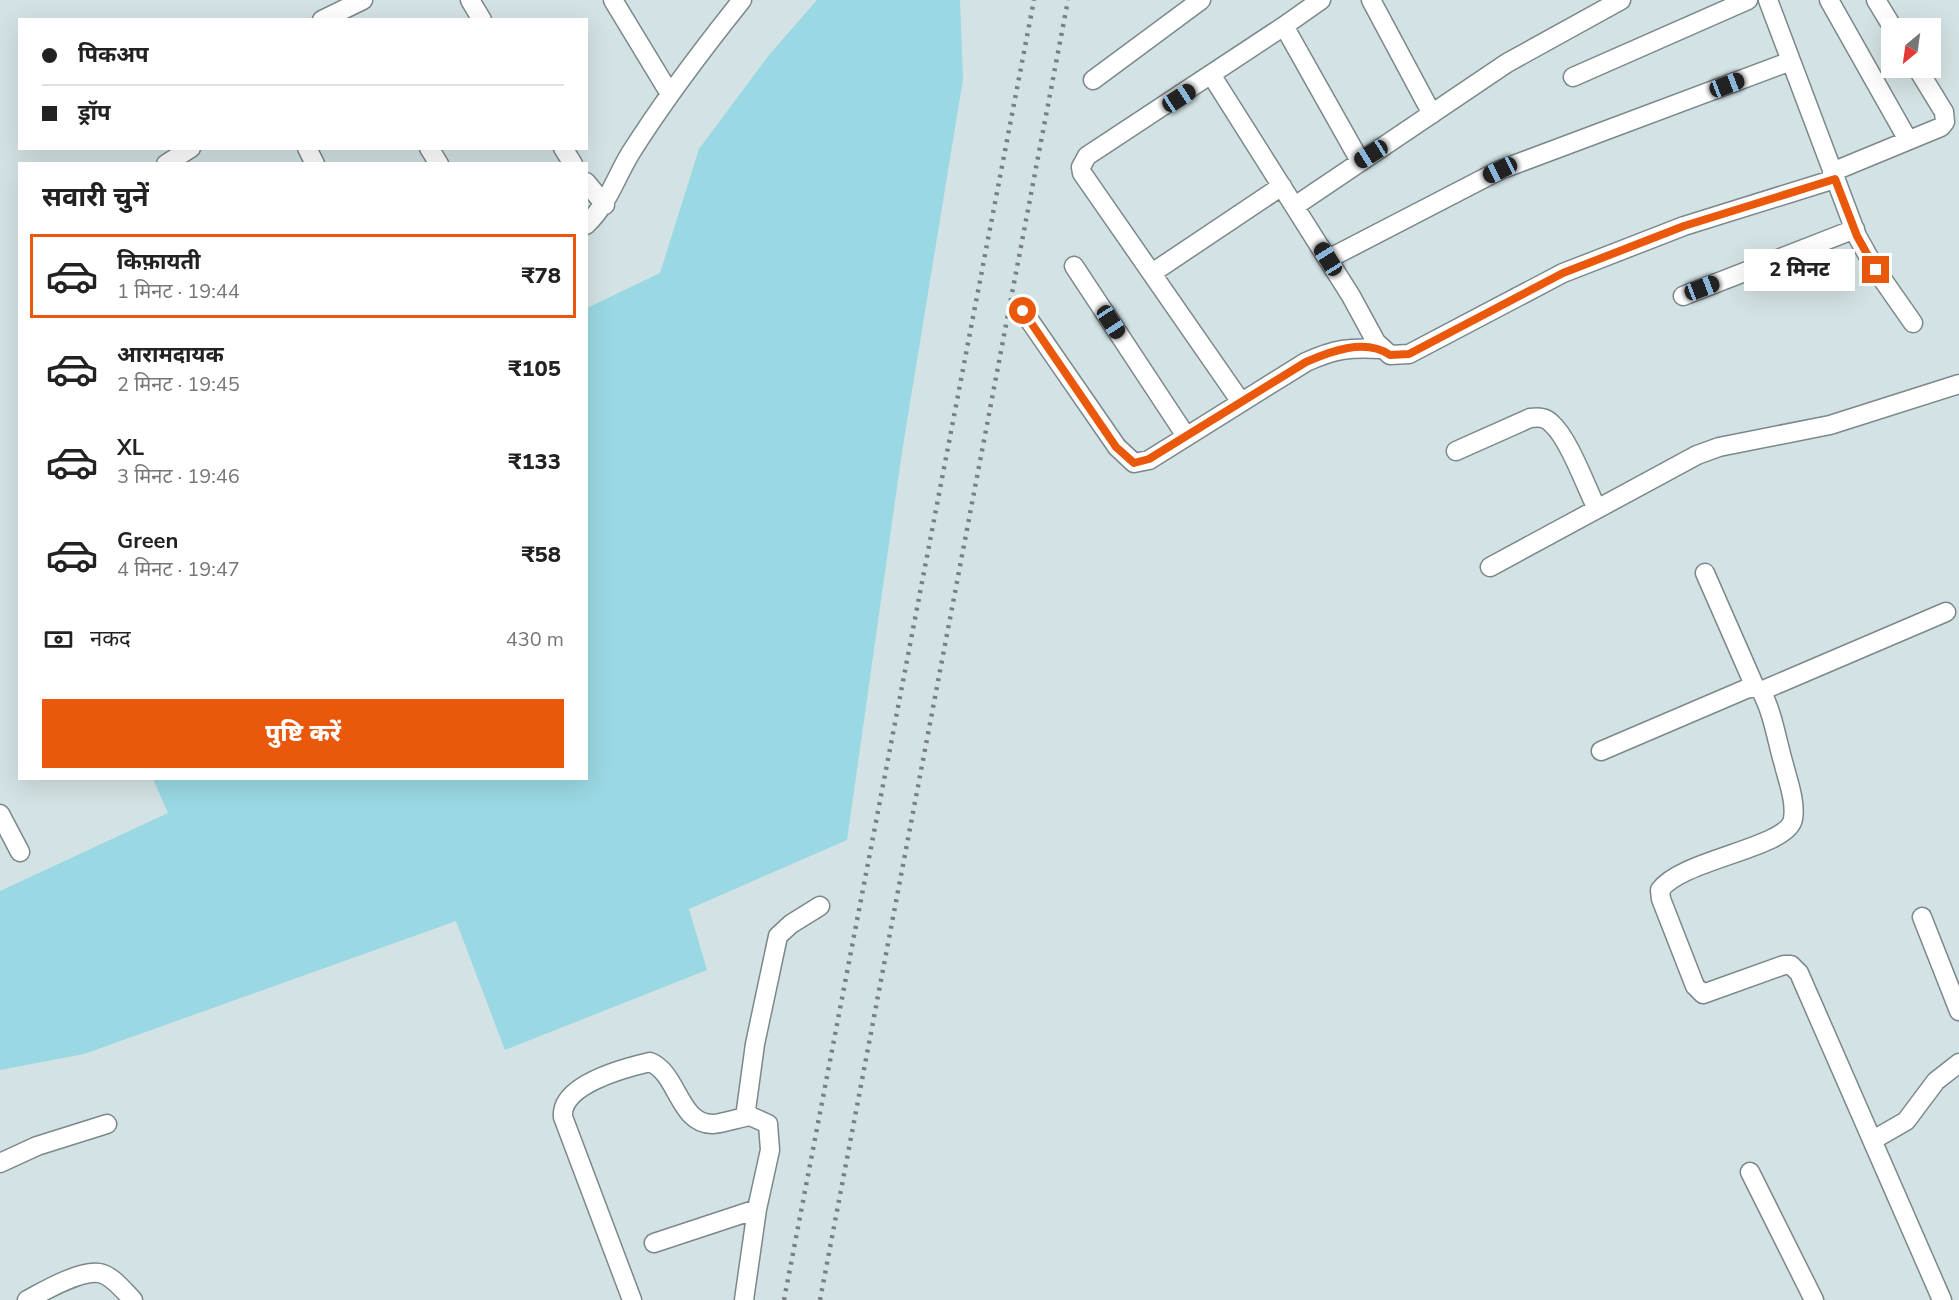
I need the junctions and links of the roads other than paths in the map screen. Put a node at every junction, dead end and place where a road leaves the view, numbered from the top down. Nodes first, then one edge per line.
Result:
1 (363, 0) edge
2 (470, 0) edge
3 (613, 0) edge
4 (742, 0) edge
5 (1201, 0) edge
6 (1321, 0) edge
7 (1371, 0) edge
8 (1621, 0) edge
9 (1748, 0) edge
10 (1768, 0) edge
11 (1829, 0) edge
12 (1876, 0) edge
13 (334, 17) edge
14 (481, 18) edge
15 (1887, 18) edge
16 (1284, 26) junction
17 (1791, 61) junction
18 (1212, 76) junction
19 (1573, 77) dead end
20 (1923, 78) edge
21 (1093, 80) dead end
22 (670, 94) junction
23 (1432, 114) junction
24 (1908, 140) junction
25 (188, 150) edge
26 (1360, 161) junction
27 (169, 162) edge
28 (1833, 175) junction
29 (588, 185) edge
30 (1282, 186) junction
31 (604, 205) junction
32 (1295, 206) junction
33 (588, 223) edge
34 (1855, 229) junction
35 (1328, 259) junction
36 (1074, 266) dead end
37 (1152, 273) junction
38 (1683, 296) dead end
39 (1023, 311) dead end
40 (1913, 323) dead end
41 (1381, 349) junction
42 (1959, 384) edge
43 (1241, 402) junction
44 (1186, 436) junction
45 (1456, 451) dead end
46 (1597, 509) junction
47 (1490, 567) dead end
48 (1705, 573) dead end
49 (1946, 612) dead end
50 (1758, 689) junction
51 (1601, 751) dead end
52 (0, 814) edge
53 (20, 852) dead end
54 (820, 906) dead end
55 (1922, 917) dead end
56 (1958, 1005) edge
57 (1959, 1063) edge
58 (750, 1116) junction
59 (107, 1124) dead end
60 (1873, 1140) junction
61 (0, 1163) edge
62 (1750, 1172) dead end
63 (757, 1209) junction
64 (654, 1243) dead end
65 (27, 1300) edge
66 (133, 1300) edge
67 (632, 1300) edge
68 (744, 1300) edge
69 (1814, 1300) edge
70 (1942, 1300) edge

1 - 13 street
2 - 14 street
3 - 22 street
4 - 22 street
5 - 21 street
6 - 16 street
7 - 23 street
8 - 23 street
9 - 19 street
10 - 17 street
11 - 24 street
12 - 15 street
16 - 18 street
16 - 26 street
17 - 28 street
17 - 35 street
18 - 30 street
18 - 37 street
20 - 24 street
22 - 31 street
23 - 26 street
24 - 28 street
25 - 27 street
26 - 32 street
28 - 34 street
28 - 41 street
29 - 31 street
30 - 32 street
30 - 37 street
31 - 33 street
32 - 35 street
34 - 38 street
34 - 40 street
35 - 41 street
36 - 44 street
37 - 43 street
39 - 44 street
41 - 43 street
42 - 46 street
43 - 44 street
45 - 46 street
46 - 47 street
48 - 50 street
49 - 50 street
50 - 51 street
50 - 60 street
52 - 53 street
54 - 58 street
55 - 56 street
57 - 60 street
58 - 63 street
58 - 67 street
59 - 61 street
60 - 70 street
62 - 69 street
63 - 64 street
63 - 68 street
65 - 66 street

